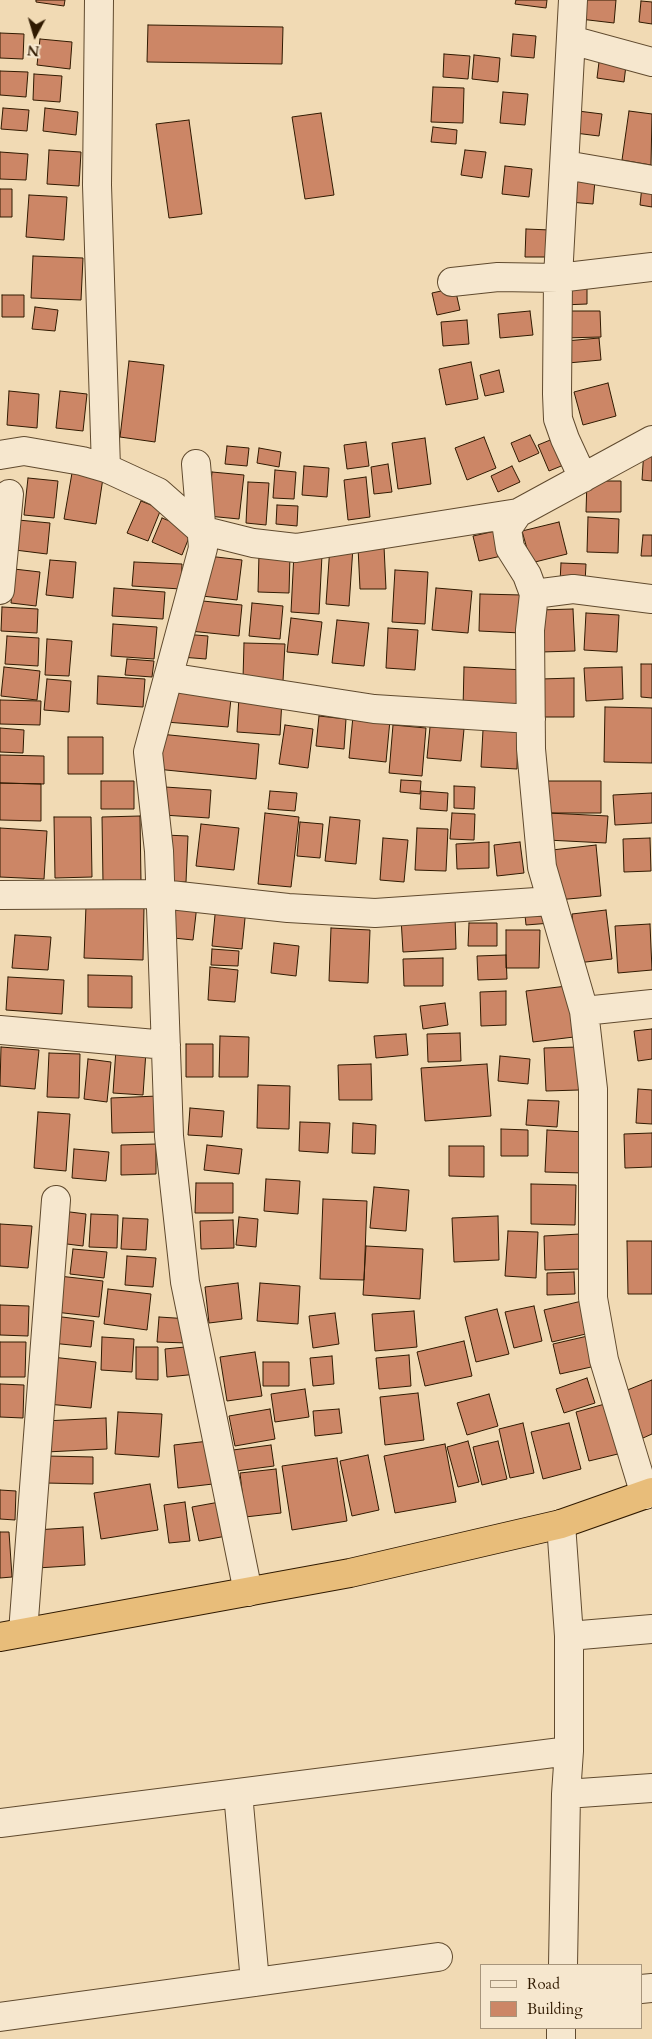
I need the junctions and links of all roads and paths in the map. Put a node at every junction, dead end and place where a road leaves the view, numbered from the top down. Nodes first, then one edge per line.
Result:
1 (100, 0) edge
2 (573, 0) edge
3 (571, 40) junction
4 (652, 62) edge
5 (565, 165) junction
6 (652, 180) edge
7 (652, 267) edge
8 (558, 278) junction
9 (452, 282) dead end
10 (652, 440) edge
11 (0, 455) edge
12 (196, 464) dead end
13 (106, 468) junction
14 (583, 478) junction
15 (9, 494) dead end
16 (518, 513) junction
17 (201, 530) junction
18 (0, 590) edge
19 (534, 594) junction
20 (652, 599) edge
21 (168, 677) junction
22 (531, 719) junction
23 (161, 894) junction
24 (0, 895) edge
25 (552, 901) junction
26 (652, 1004) edge
27 (584, 1011) junction
28 (0, 1030) edge
29 (166, 1046) junction
30 (56, 1200) dead end
31 (648, 1494) edge
32 (561, 1524) junction
33 (248, 1592) junction
34 (652, 1629) edge
35 (12, 1634) edge
36 (569, 1636) junction
37 (569, 1751) junction
38 (652, 1788) edge
39 (238, 1793) junction
40 (566, 1794) junction
41 (0, 1823) edge
42 (438, 1957) dead end
43 (563, 1964) edge
44 (255, 1982) junction
45 (0, 2016) edge

1 - 13 street
2 - 3 street
3 - 4 street
3 - 5 street
5 - 6 street
5 - 8 street
7 - 8 street
8 - 9 street
8 - 14 street
10 - 14 street
11 - 13 street
12 - 17 street
13 - 17 street
14 - 16 street
15 - 18 street
16 - 17 street
16 - 19 street
17 - 21 street
19 - 20 street
19 - 22 street
21 - 22 street
21 - 23 street
22 - 25 street
23 - 24 street
23 - 25 street
23 - 29 street
25 - 27 street
26 - 27 street
27 - 31 street
28 - 29 street
29 - 33 street
30 - 35 street
31 - 32 highway
32 - 33 highway
32 - 36 street
33 - 35 highway
34 - 36 street
36 - 37 street
37 - 39 street
37 - 40 street
38 - 40 street
39 - 41 street
39 - 44 street
40 - 43 street
42 - 44 street
44 - 45 street

